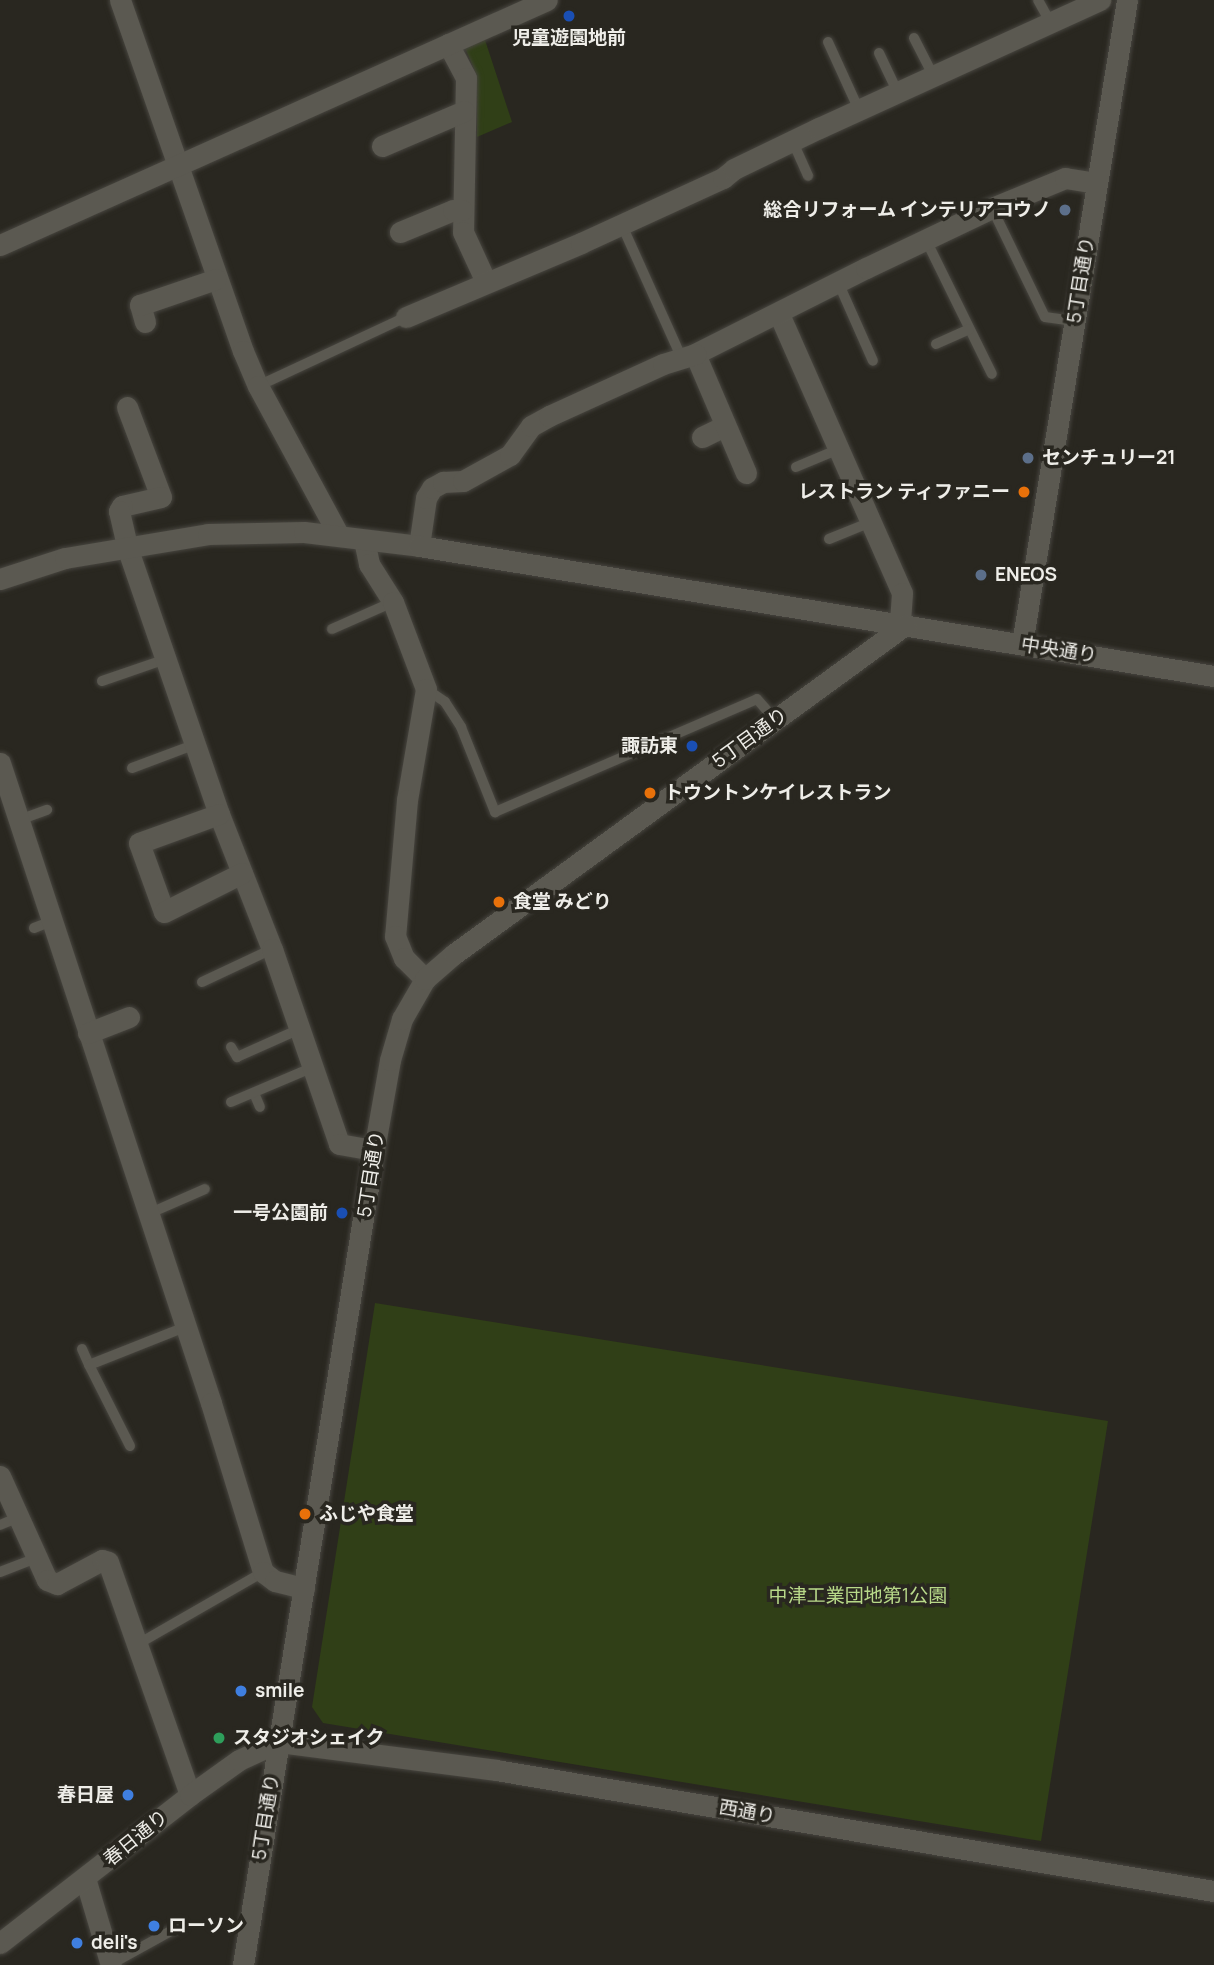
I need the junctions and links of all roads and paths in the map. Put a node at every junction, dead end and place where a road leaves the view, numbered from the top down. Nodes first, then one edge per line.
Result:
1 (120, 0) edge
2 (547, 0) edge
3 (1038, 0) edge
4 (1100, 0) edge
5 (1123, 0) edge
6 (1050, 22) junction
7 (914, 38) dead end
8 (828, 42) dead end
9 (449, 44) junction
10 (879, 52) dead end
11 (934, 77) junction
12 (898, 93) junction
13 (859, 110) junction
14 (464, 111) junction
15 (793, 142) junction
16 (382, 146) dead end
17 (178, 167) junction
18 (808, 176) dead end
19 (1096, 183) junction
20 (992, 208) junction
21 (462, 210) junction
22 (621, 223) junction
23 (401, 232) dead end
24 (926, 240) junction
25 (0, 245) edge
26 (216, 279) junction
27 (486, 282) junction
28 (838, 282) junction
29 (779, 314) junction
30 (407, 317) joint
31 (1074, 321) junction
32 (145, 322) dead end
33 (969, 329) junction
34 (936, 344) dead end
35 (689, 356) junction
36 (873, 361) dead end
37 (992, 374) dead end
38 (258, 386) junction
39 (127, 407) dead end
40 (725, 426) junction
41 (702, 437) dead end
42 (839, 449) junction
43 (796, 467) dead end
44 (746, 473) dead end
45 (871, 522) junction
46 (339, 536) junction
47 (830, 539) dead end
48 (364, 540) junction
49 (127, 547) junction
50 (419, 547) junction
51 (0, 579) edge
52 (393, 602) junction
53 (902, 624) junction
54 (332, 629) dead end
55 (1022, 644) junction
56 (166, 659) junction
57 (1214, 676) edge
58 (103, 681) dead end
59 (426, 690) junction
60 (775, 720) junction
61 (196, 744) junction
62 (0, 763) edge
63 (132, 768) dead end
64 (47, 810) dead end
65 (219, 814) junction
66 (19, 820) junction
67 (242, 873) junction
68 (272, 949) junction
69 (425, 979) junction
70 (202, 982) dead end
71 (129, 1017) dead end
72 (300, 1029) junction
73 (88, 1034) junction
74 (231, 1047) dead end
75 (314, 1068) junction
76 (254, 1093) junction
77 (231, 1102) dead end
78 (260, 1107) dead end
79 (374, 1150) junction
80 (205, 1189) dead end
81 (148, 1213) junction
82 (185, 1327) junction
83 (82, 1349) dead end
84 (89, 1365) junction
85 (122, 1431) junction
86 (109, 1437) dead end
87 (130, 1446) dead end
88 (0, 1476) edge
89 (9, 1521) edge
90 (37, 1558) junction
91 (0, 1572) edge
92 (263, 1572) junction
93 (304, 1588) junction
94 (138, 1644) junction
95 (278, 1742) junction
96 (190, 1794) junction
97 (85, 1878) junction
98 (1214, 1891) edge
99 (180, 1926) dead end
100 (0, 1943) edge
101 (111, 1964) edge
102 (243, 1965) edge

1 - 17 street
2 - 9 street
3 - 6 lane
4 - 6 street
5 - 19 street, 5丁目通り
6 - 11 street
7 - 11 lane
8 - 13 lane
9 - 14 street
9 - 17 street
10 - 12 lane
11 - 12 street
12 - 13 street
13 - 15 street
14 - 16 street
14 - 21 street
15 - 18 lane
15 - 22 street
17 - 25 street
17 - 26 street
19 - 20 street
19 - 31 street, 5丁目通り
20 - 24 street
20 - 31 lane
21 - 23 street
21 - 27 street
22 - 27 street
22 - 35 lane
24 - 28 street
24 - 33 lane
26 - 32 street
26 - 38 street
27 - 30 street
28 - 29 street
28 - 36 lane
29 - 35 street
29 - 42 street
30 - 38 lane
31 - 55 street, 5丁目通り
33 - 34 lane
33 - 37 lane
35 - 40 street
35 - 50 street
38 - 46 street
39 - 49 street
40 - 41 street
40 - 44 street
42 - 43 lane
42 - 45 street
45 - 47 lane
45 - 53 street
46 - 48 street, 中央通り
46 - 49 street, 中央通り
48 - 50 street, 中央通り
48 - 52 street
49 - 51 street, 中央通り
49 - 56 street
50 - 53 street, 中央通り
52 - 54 lane
52 - 59 street
53 - 55 street, 中央通り
53 - 60 street, 5丁目通り
55 - 57 street, 中央通り
56 - 58 lane
56 - 61 street
59 - 60 lane
59 - 69 street
60 - 69 street, 5丁目通り
61 - 63 lane
61 - 65 street
62 - 66 street
64 - 66 lane
65 - 67 street
65 - 67 street
66 - 73 street
67 - 68 street
68 - 70 lane
68 - 72 street
69 - 79 street, 5丁目通り
71 - 73 street
72 - 74 lane
72 - 75 street
73 - 81 street
75 - 76 lane
75 - 79 street
76 - 77 lane
76 - 78 lane
79 - 93 street, 5丁目通り
80 - 81 lane
81 - 82 street
82 - 84 lane
82 - 92 street
83 - 84 lane
84 - 85 lane
85 - 86 lane
85 - 87 lane
88 - 89 street
89 - 90 street
90 - 91 lane
90 - 94 street
92 - 93 street
92 - 94 lane
93 - 95 street, 5丁目通り
94 - 96 street
95 - 96 street, 春日通り
95 - 98 street, 西通り
95 - 102 street, 5丁目通り
96 - 97 street, 春日通り
97 - 100 street, 春日通り
97 - 101 street
99 - 101 lane

